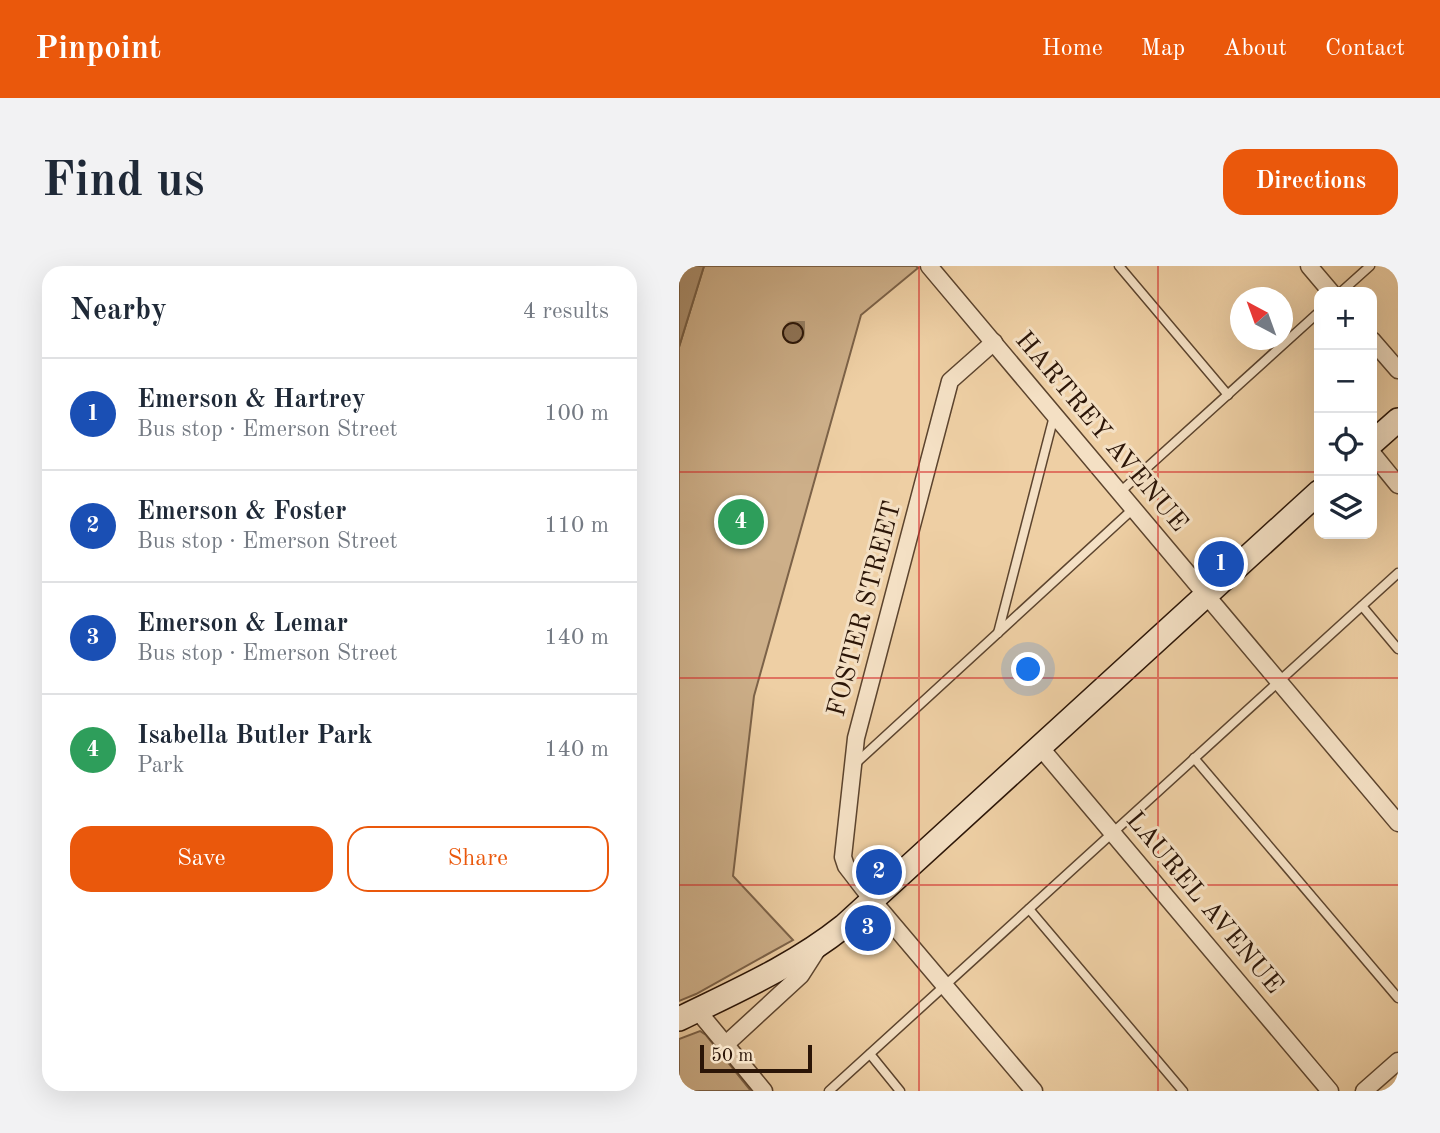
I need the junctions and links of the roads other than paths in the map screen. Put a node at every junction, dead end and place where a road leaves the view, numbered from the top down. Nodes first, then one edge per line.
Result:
1 (929, 266) edge
2 (1119, 266) edge
3 (1309, 266) edge
4 (1370, 266) edge
5 (1327, 287) edge
6 (1347, 287) edge
7 (1314, 317) edge
8 (994, 342) junction
9 (1377, 346) edge
10 (1398, 370) edge
11 (1228, 395) junction
12 (1054, 414) junction
13 (1398, 420) edge
14 (1377, 439) edge
15 (1377, 459) edge
16 (1398, 485) edge
17 (1119, 493) junction
18 (1314, 497) edge
19 (1133, 509) junction
20 (1398, 573) edge
21 (1206, 595) junction
22 (1361, 606) junction
23 (998, 633) junction
24 (1398, 649) edge
25 (1278, 681) junction
26 (1040, 747) junction
27 (1194, 758) junction
28 (853, 766) junction
29 (1398, 823) edge
30 (1112, 832) junction
31 (873, 901) junction
32 (1028, 909) junction
33 (820, 946) junction
34 (945, 986) junction
35 (1398, 998) edge
36 (688, 1015) edge
37 (725, 1045) junction
38 (870, 1054) junction
39 (1398, 1060) edge
40 (764, 1091) edge
41 (829, 1091) edge
42 (900, 1091) edge
43 (1034, 1091) edge
44 (1182, 1091) edge
45 (1330, 1091) edge
46 (1364, 1091) edge

1 - 8 street, HARTREY AVENUE
2 - 11 lane
3 - 5 street
4 - 6 lane
7 - 11 lane
8 - 12 street, HARTREY AVENUE
8 - 28 street, FOSTER STREET
9 - 10 street
11 - 17 lane
12 - 17 street, HARTREY AVENUE
12 - 23 lane
13 - 14 main road
15 - 16 street
17 - 19 street, HARTREY AVENUE
18 - 21 main road
19 - 21 street, HARTREY AVENUE
19 - 23 lane
20 - 22 lane
21 - 25 street, HARTREY AVENUE
21 - 26 main road
22 - 24 lane
22 - 25 lane
23 - 28 lane
25 - 27 lane
25 - 29 street, HARTREY AVENUE
26 - 30 street, LAUREL AVENUE
26 - 31 main road
27 - 30 lane
27 - 35 lane
28 - 31 street, FOSTER STREET
30 - 32 lane
30 - 45 street, LAUREL AVENUE
31 - 33 main road
31 - 34 street, FOSTER STREET
32 - 34 lane
32 - 44 lane
33 - 36 main road
33 - 37 street
34 - 38 lane
34 - 43 street, FOSTER STREET
36 - 37 street
37 - 40 street
38 - 41 lane
38 - 42 lane
39 - 46 street

